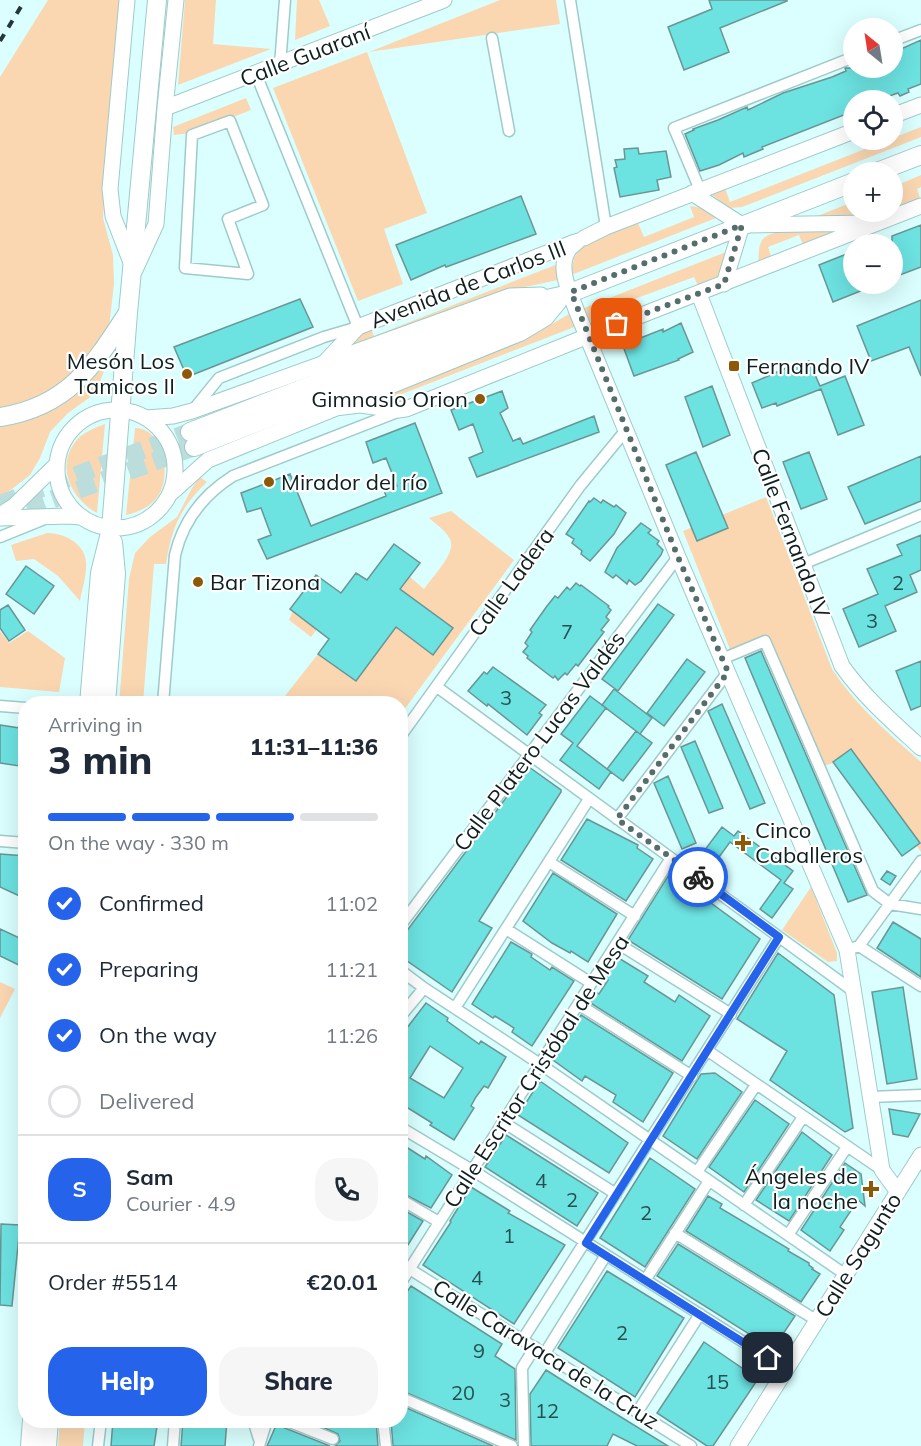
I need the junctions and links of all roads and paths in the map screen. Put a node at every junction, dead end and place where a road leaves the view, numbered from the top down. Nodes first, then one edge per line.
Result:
1 (127, 0) edge
2 (157, 0) edge
3 (176, 0) edge
4 (285, 0) edge
5 (444, 0) edge
6 (570, 0) edge
7 (921, 30) edge
8 (903, 37) edge
9 (492, 38) dead end
10 (843, 61) edge
11 (280, 65) junction
12 (256, 74) junction
13 (921, 105) edge
14 (165, 108) junction
15 (903, 112) edge
16 (509, 131) dead end
17 (843, 135) edge
18 (921, 155) edge
19 (903, 162) edge
20 (843, 186) edge
21 (696, 192) junction
22 (921, 206) edge
23 (903, 213) edge
24 (879, 222) joint
25 (742, 225) junction
26 (606, 227) junction
27 (581, 240) junction
28 (185, 268) joint
29 (132, 272) junction
30 (724, 284) junction
31 (568, 293) junction
32 (699, 294) junction
33 (128, 313) junction
34 (358, 327) junction
35 (588, 336) junction
36 (323, 364) junction
37 (335, 408) junction
38 (406, 409) junction
39 (121, 410) junction
40 (192, 411) junction
41 (0, 417) edge
42 (146, 418) junction
43 (626, 430) junction
44 (192, 439) tunnel mouth
45 (56, 465) junction
46 (169, 495) junction
47 (921, 515) edge
48 (53, 516) junction
49 (0, 517) edge
50 (81, 517) junction
51 (111, 529) junction
52 (0, 537) edge
53 (678, 557) junction
54 (803, 564) junction
55 (725, 665) junction
56 (437, 687) junction
57 (90, 696) edge
58 (107, 696) edge
59 (164, 696) edge
60 (0, 706) edge
61 (18, 707) edge
62 (408, 726) edge
63 (921, 748) edge
64 (529, 755) junction
65 (589, 799) junction
66 (617, 819) junction
67 (0, 841) edge
68 (18, 842) edge
69 (671, 858) junction
70 (921, 861) edge
71 (549, 862) junction
72 (890, 904) junction
73 (921, 909) edge
74 (408, 915) edge
75 (635, 916) junction
76 (506, 929) junction
77 (779, 937) junction
78 (617, 943) junction
79 (853, 948) junction
80 (408, 976) edge
81 (591, 983) junction
82 (921, 986) edge
83 (424, 988) junction
84 (853, 991) junction
85 (578, 1004) junction
86 (408, 1007) edge
87 (455, 1008) junction
88 (731, 1014) junction
89 (708, 1051) junction
90 (540, 1064) junction
91 (692, 1076) junction
92 (756, 1084) junction
93 (921, 1095) edge
94 (870, 1097) junction
95 (803, 1117) junction
96 (503, 1122) junction
97 (408, 1132) edge
98 (651, 1140) junction
99 (848, 1147) junction
100 (921, 1155) edge
101 (472, 1170) junction
102 (882, 1170) junction
103 (697, 1172) junction
104 (709, 1181) junction
105 (898, 1192) junction
106 (616, 1194) junction
107 (408, 1203) edge
108 (744, 1206) junction
109 (439, 1222) junction
110 (675, 1233) junction
111 (788, 1235) junction
112 (586, 1243) junction
113 (606, 1255) junction
114 (408, 1262) edge
115 (408, 1268) edge
116 (846, 1275) junction
117 (646, 1279) junction
118 (700, 1314) junction
119 (816, 1320) junction
120 (523, 1340) junction
121 (540, 1350) junction
122 (786, 1369) junction
123 (408, 1400) edge
124 (638, 1411) junction
125 (31, 1428) edge
126 (48, 1428) edge
127 (99, 1428) edge
128 (174, 1428) edge
129 (256, 1428) edge
130 (264, 1428) edge
131 (305, 1428) edge
132 (384, 1428) edge
133 (333, 1439) dead end
134 (259, 1443) edge
135 (30, 1446) edge
136 (46, 1446) edge
137 (98, 1446) edge
138 (173, 1446) edge
139 (386, 1446) edge
140 (512, 1446) edge
141 (524, 1446) edge
142 (692, 1446) edge
143 (738, 1446) edge

1 - 29 street
2 - 29 main road
3 - 14 street
4 - 11 street
5 - 11 street, Calle Guaraní
6 - 26 street
7 - 8 street
9 - 16 street
10 - 21 street
11 - 12 street, Calle Guaraní
12 - 14 street, Calle Guaraní
12 - 34 street
13 - 15 street
14 - 29 street
17 - 21 street, Avenida de Carlos III
18 - 19 main road
20 - 25 main road, Avenida de Carlos III
21 - 25 street
21 - 26 street, Avenida de Carlos III
22 - 23 street, Avenida de Carlos III
24 - 25 street, Avenida de Carlos III
24 - 30 street, Avenida de Carlos III
25 - 30 street
25 - 31 main road, Avenida de Carlos III
26 - 27 street, Avenida de Carlos III
27 - 31 street, Avenida de Carlos III
27 - 34 street, Avenida de Carlos III
28 - 28 street
29 - 33 main road
30 - 32 street, Avenida de Carlos III
31 - 35 street, Avenida de Carlos III
31 - 36 street, Avenida de Carlos III
31 - 37 street, Avenida de Carlos III
31 - 44 main road, Avenida de Carlos III
32 - 35 street, Avenida de Carlos III
32 - 54 street, Calle Fernando IV
33 - 39 main road
33 - 41 main road
34 - 36 street, Avenida de Carlos III
34 - 40 street, Avenida de Carlos III
35 - 38 street, Avenida de Carlos III
35 - 43 street
36 - 40 street, Avenida de Carlos III
37 - 38 street, Avenida de Carlos III
37 - 46 street, Avenida de Carlos III
38 - 59 street, Avenida de Carlos III
39 - 42 street
39 - 45 street
39 - 51 main road
40 - 42 street, Avenida de Carlos III
42 - 46 street
43 - 53 street
43 - 56 street, Calle Ladera
45 - 49 street
45 - 50 street
46 - 51 street, Avenida de Carlos III
47 - 54 street
48 - 49 street
48 - 50 street
48 - 52 street
50 - 51 street
51 - 57 main road
51 - 58 main road
53 - 55 street
53 - 64 street, Calle Platero Lucas Valdés
54 - 63 street, Calle Fernando IV
55 - 66 street
55 - 72 street
55 - 79 street
56 - 62 street, Calle Ladera
56 - 64 street
60 - 61 street
64 - 65 street
64 - 74 street, Calle Platero Lucas Valdés
65 - 66 street
65 - 71 street
66 - 69 street
67 - 68 street
69 - 75 street, Calle Escritor Cristóbal de Mesa
69 - 77 street
70 - 72 street
71 - 75 street
71 - 76 street
72 - 73 street
72 - 79 street
75 - 78 street, Calle Escritor Cristóbal de Mesa
76 - 81 street
76 - 87 street
77 - 84 street
77 - 88 street
78 - 81 street, Calle Escritor Cristóbal de Mesa
78 - 88 street
79 - 82 street
79 - 84 street
80 - 83 street
81 - 85 street, Calle Escritor Cristóbal de Mesa
83 - 86 street
83 - 87 street
84 - 94 street
85 - 90 street, Calle Escritor Cristóbal de Mesa
85 - 91 street
87 - 90 street
88 - 89 street
89 - 91 street
89 - 92 street
90 - 96 street, Calle Escritor Cristóbal de Mesa
90 - 98 street
91 - 98 street
92 - 95 street
92 - 103 street
93 - 94 street
94 - 102 street
95 - 99 street
95 - 108 street
96 - 101 street, Calle Escritor Cristóbal de Mesa
96 - 106 street
97 - 101 street
98 - 103 street
98 - 106 street
99 - 102 street
99 - 111 street
100 - 105 street, Calle Sagunto
101 - 109 street, Calle Escritor Cristóbal de Mesa
101 - 112 street
102 - 105 street
103 - 104 street
104 - 108 street
104 - 110 street
105 - 116 street, Calle Sagunto
106 - 112 street
107 - 109 street
108 - 111 street
109 - 114 street, Calle Escritor Cristóbal de Mesa
110 - 117 street
110 - 119 street
111 - 116 street
112 - 113 street
112 - 120 street
113 - 117 street
113 - 121 street
115 - 120 street, Calle Caravaca de la Cruz
116 - 119 street, Calle Sagunto
117 - 118 street
118 - 122 street
118 - 124 street
119 - 122 street, Calle Sagunto
120 - 121 street, Calle Caravaca de la Cruz
121 - 124 street, Calle Caravaca de la Cruz
121 - 141 street
122 - 143 street, Calle Sagunto
123 - 140 street
124 - 142 street, Calle Caravaca de la Cruz
125 - 135 main road
126 - 136 main road
127 - 137 street
128 - 138 street
129 - 134 street
130 - 134 street
131 - 133 street
132 - 139 street

